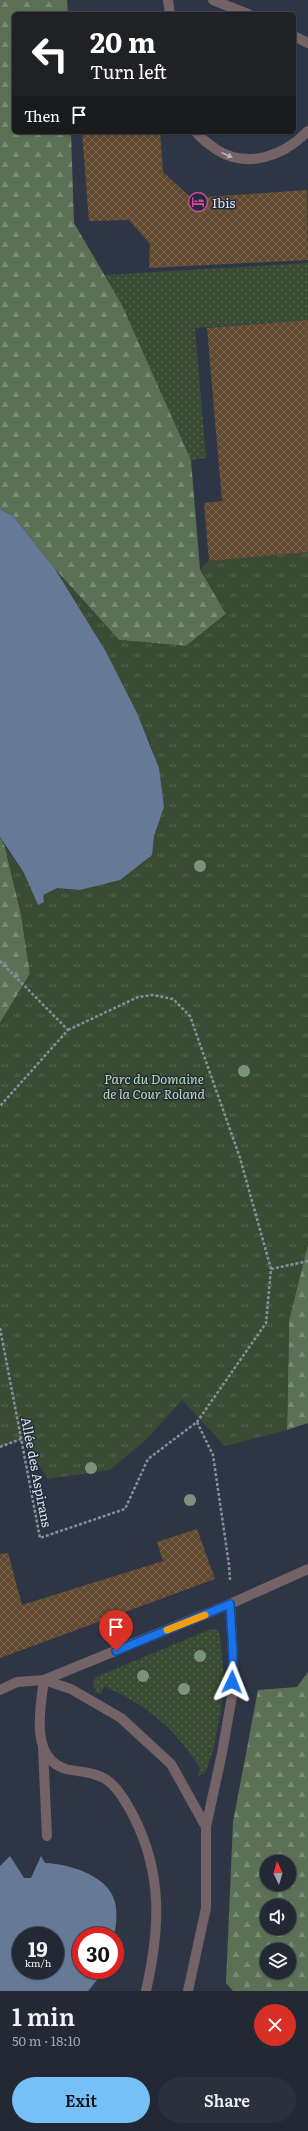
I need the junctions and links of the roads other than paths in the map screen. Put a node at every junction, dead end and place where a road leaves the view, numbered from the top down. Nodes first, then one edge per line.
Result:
1 (168, 0) edge
2 (212, 0) edge
3 (170, 12) edge
4 (243, 12) edge
5 (296, 37) edge
6 (308, 43) edge
7 (308, 131) edge
8 (198, 134) edge
9 (308, 1569) edge
10 (230, 1604) junction
11 (44, 1680) junction
12 (0, 1690) edge
13 (43, 1748) junction
14 (206, 1827) junction
15 (47, 1836) dead end
16 (146, 1991) edge
17 (188, 1991) edge

1 - 3 street
2 - 4 street
5 - 6 street
8 -> 7 street
9 - 10 street
10 - 11 street
10 - 14 street
11 - 12 street
11 - 13 street
11 - 14 street
13 - 15 street
13 - 16 street
14 - 17 street

